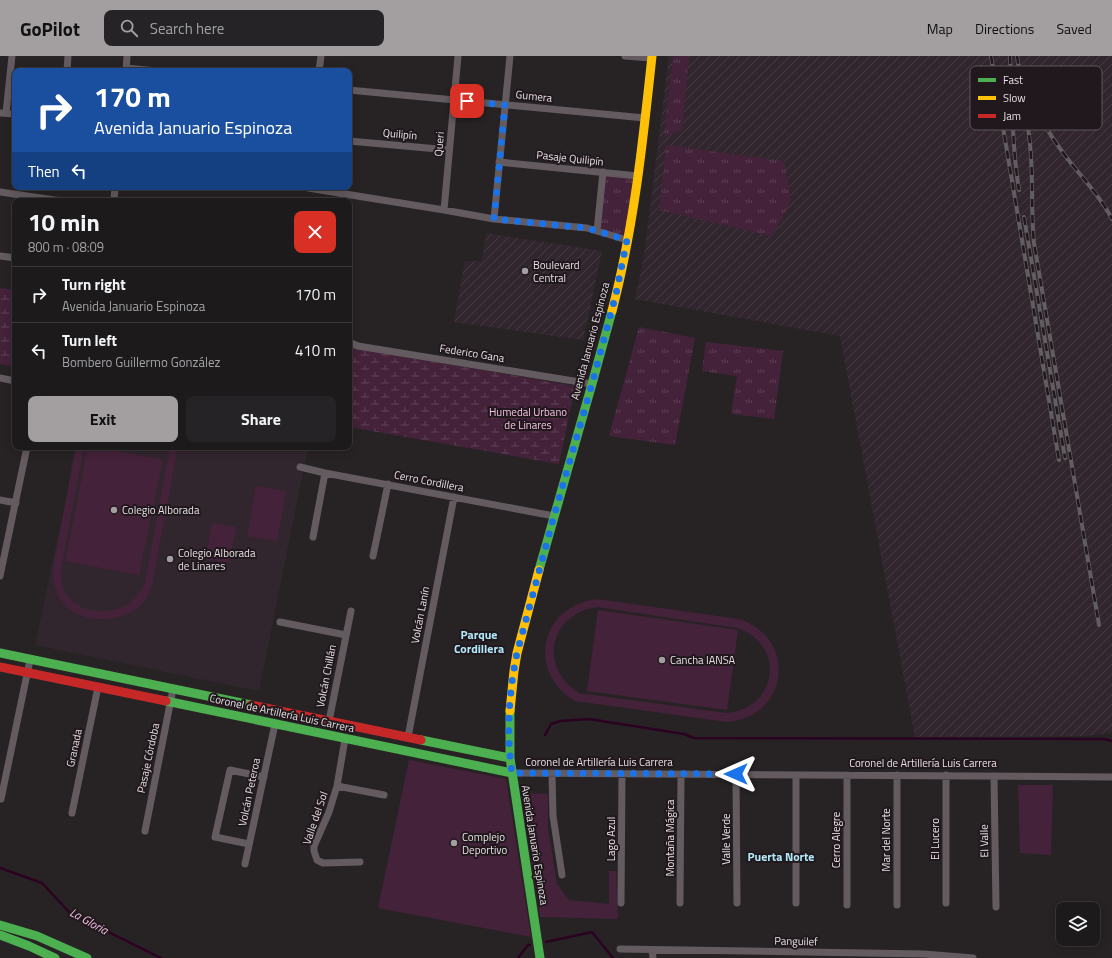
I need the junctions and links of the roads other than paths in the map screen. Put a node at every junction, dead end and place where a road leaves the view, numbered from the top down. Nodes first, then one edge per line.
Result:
1 (12, 56) edge
2 (68, 56) edge
3 (127, 56) edge
4 (321, 56) edge
5 (458, 56) edge
6 (510, 56) edge
7 (625, 56) edge
8 (651, 57) edge
9 (67, 68) edge
10 (126, 68) edge
11 (319, 68) edge
12 (352, 90) edge
13 (454, 100) junction
14 (505, 105) junction
15 (3, 113) edge
16 (645, 118) junction
17 (352, 141) edge
18 (449, 150) junction
19 (499, 162) junction
20 (603, 172) junction
21 (638, 176) junction
22 (326, 190) edge
23 (0, 192) edge
24 (41, 198) edge
25 (444, 210) junction
26 (494, 219) junction
27 (597, 231) junction
28 (627, 240) junction
29 (0, 256) edge
30 (12, 258) edge
31 (352, 343) edge
32 (0, 378) edge
33 (12, 380) edge
34 (592, 384) junction
35 (27, 450) edge
36 (300, 467) dead end
37 (325, 473) junction
38 (388, 484) junction
39 (454, 497) junction
40 (0, 500) edge
41 (16, 503) junction
42 (554, 516) junction
43 (313, 537) dead end
44 (373, 556) dead end
45 (0, 576) edge
46 (351, 611) dead end
47 (280, 622) dead end
48 (346, 635) junction
49 (0, 654) edge
50 (30, 660) junction
51 (0, 667) edge
52 (28, 673) junction
53 (98, 688) junction
54 (173, 689) junction
55 (171, 703) junction
56 (329, 721) junction
57 (275, 724) junction
58 (368, 729) junction
59 (408, 737) junction
60 (345, 739) junction
61 (364, 742) junction
62 (471, 750) junction
63 (510, 758) junction
64 (468, 764) junction
65 (512, 773) junction
66 (552, 774) junction
67 (622, 774) junction
68 (682, 774) junction
69 (736, 774) junction
70 (796, 774) junction
71 (847, 775) junction
72 (897, 775) junction
73 (946, 775) junction
74 (994, 776) junction
75 (264, 777) junction
76 (1112, 777) edge
77 (337, 786) junction
78 (384, 795) dead end
79 (1, 799) dead end
80 (72, 813) dead end
81 (145, 831) dead end
82 (249, 844) junction
83 (360, 862) dead end
84 (245, 864) dead end
85 (562, 875) dead end
86 (680, 903) dead end
87 (737, 903) dead end
88 (796, 903) dead end
89 (946, 903) dead end
90 (621, 904) dead end
91 (847, 905) dead end
92 (897, 905) dead end
93 (996, 907) dead end
94 (0, 925) edge
95 (0, 935) edge
96 (620, 949) dead end
97 (652, 950) junction
98 (889, 956) edge
99 (951, 957) edge
100 (55, 958) edge
101 (87, 958) edge
102 (540, 958) edge
103 (653, 958) edge
104 (973, 958) edge

1 - 15 street
2 - 9 street
3 - 10 street
4 - 11 street
5 - 13 street, Queri
6 - 14 street
7 - 8 street
8 - 16 street, Avenida Januario Espinoza
12 - 13 street, Gumera
13 - 14 street, Gumera
13 - 18 street, Queri
14 - 16 street, Gumera
14 - 19 street
16 - 21 street, Avenida Januario Espinoza
17 - 18 street, Quilipín
18 - 25 street, Queri
19 - 20 street, Pasaje Quilipín
19 - 26 street
20 - 21 street, Pasaje Quilipín
20 - 27 street
21 - 28 street, Avenida Januario Espinoza
22 - 25 street
23 - 24 street
25 - 26 street
26 - 27 street
27 - 28 street
28 - 34 street, Avenida Januario Espinoza
29 - 30 street
31 - 34 street, Federico Gana
32 - 33 street
34 - 42 street, Avenida Januario Espinoza
35 - 41 street
36 - 37 street, Cerro Cordillera
37 - 38 street, Cerro Cordillera
37 - 43 street
38 - 39 street, Cerro Cordillera
38 - 44 street
39 - 42 street, Cerro Cordillera
39 - 59 street, Volcán Lanín
40 - 41 street
41 - 45 street
42 - 63 street, Avenida Januario Espinoza
46 - 48 street, Volcán Chillán
47 - 48 street, Volcán Chillán
48 - 56 street, Volcán Chillán
49 - 50 street, Coronel de Artillería Luis Carrera
50 - 52 street
50 - 54 street, Coronel de Artillería Luis Carrera
51 - 52 street, Coronel de Artillería Luis Carrera
52 - 53 street, Coronel de Artillería Luis Carrera
52 - 79 street
53 - 55 street, Coronel de Artillería Luis Carrera
53 - 80 street, Granada
54 - 55 street, Pasaje Córdoba
54 - 56 street, Coronel de Artillería Luis Carrera
55 - 57 street, Coronel de Artillería Luis Carrera
55 - 81 street, Pasaje Córdoba
56 - 58 street, Coronel de Artillería Luis Carrera
57 - 60 street, Coronel de Artillería Luis Carrera
57 - 75 street, Volcán Peteroa
58 - 59 street, Coronel de Artillería Luis Carrera
58 - 61 street
59 - 62 street, Coronel de Artillería Luis Carrera
60 - 61 street, Coronel de Artillería Luis Carrera
60 - 77 street, Valle del Sol
61 - 64 street, Coronel de Artillería Luis Carrera
62 - 63 street, Coronel de Artillería Luis Carrera
62 - 64 street
63 - 65 street, Avenida Januario Espinoza
64 - 65 street, Coronel de Artillería Luis Carrera
65 - 66 street, Coronel de Artillería Luis Carrera
65 - 102 street, Avenida Januario Espinoza
66 - 67 street, Coronel de Artillería Luis Carrera
66 - 85 street
67 - 68 street, Coronel de Artillería Luis Carrera
67 - 90 street, Lago Azul
68 - 69 street, Coronel de Artillería Luis Carrera
68 - 86 street, Montaña Mágica
69 - 70 street, Coronel de Artillería Luis Carrera
69 - 87 street, Valle Verde
70 - 71 street, Coronel de Artillería Luis Carrera
70 - 88 street
71 - 72 street, Coronel de Artillería Luis Carrera
71 - 91 street, Cerro Alegre
72 - 73 street, Coronel de Artillería Luis Carrera
72 - 92 street, Mar del Norte
73 - 74 street, Coronel de Artillería Luis Carrera
73 - 89 street, El Lucero
74 - 76 street, Coronel de Artillería Luis Carrera
74 - 93 street, El Valle
75 - 82 street, Volcán Peteroa
75 - 82 street
77 - 78 street, Valle del Sol
77 - 83 street, Valle del Sol
82 - 84 street, Volcán Peteroa
94 - 101 street
95 - 100 street
96 - 97 street, Panguilef
97 - 98 street, Panguilef
97 - 103 street
98 - 99 street, Panguilef
99 - 104 street, Panguilef

